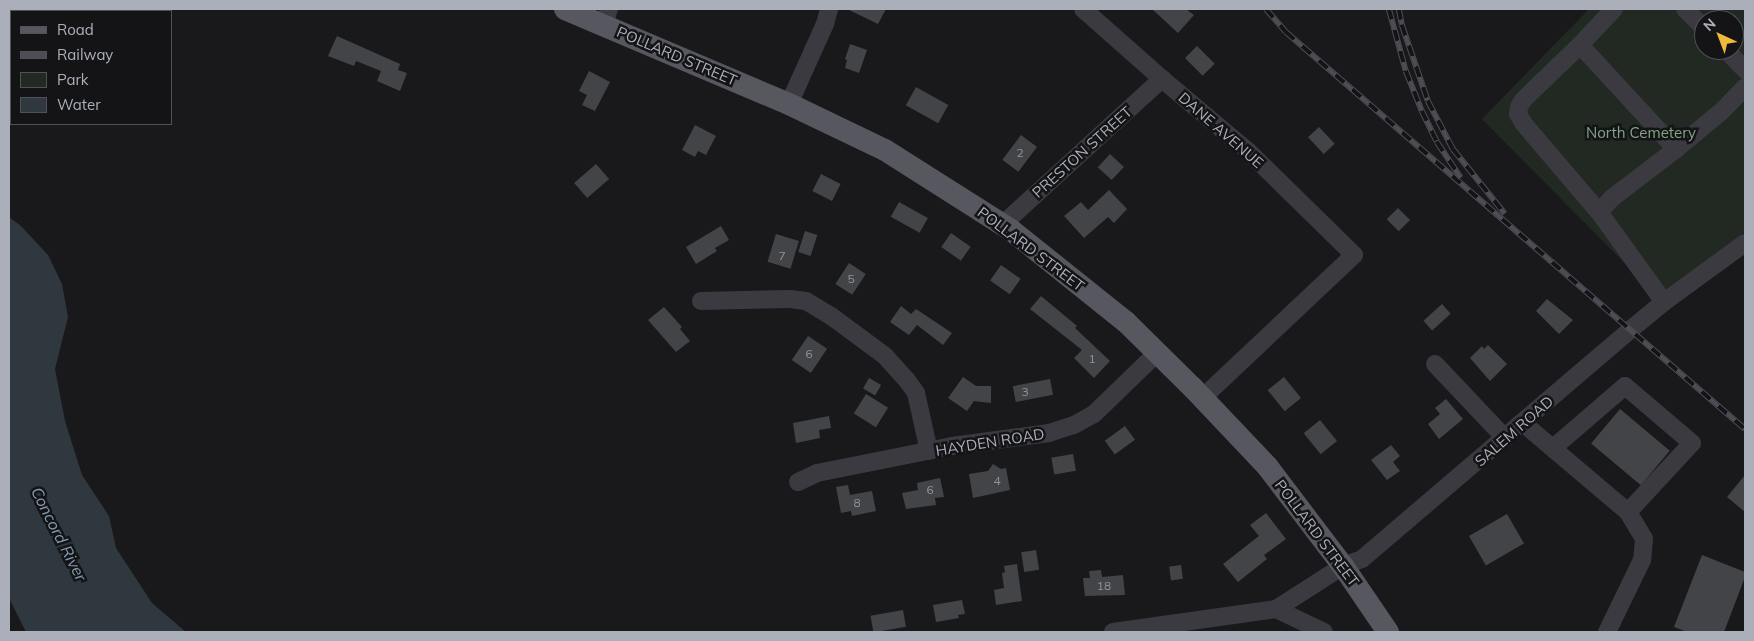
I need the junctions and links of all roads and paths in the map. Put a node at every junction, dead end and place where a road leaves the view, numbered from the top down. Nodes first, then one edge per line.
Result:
1 (565, 9) edge
2 (829, 9) edge
3 (1084, 9) edge
4 (1614, 9) edge
5 (1685, 9) edge
6 (607, 17) edge
7 (1694, 18) edge
8 (1580, 45) junction
9 (1736, 60) edge
10 (1745, 70) edge
11 (1162, 79) junction
12 (1745, 87) edge
13 (789, 104) junction
14 (1676, 149) junction
15 (1599, 212) junction
16 (1002, 225) junction
17 (1745, 243) edge
18 (701, 301) dead end
19 (1664, 302) junction
20 (1157, 353) junction
21 (1436, 364) dead end
22 (1202, 398) junction
23 (1524, 423) junction
24 (1505, 438) junction
25 (1553, 448) junction
26 (929, 451) junction
27 (798, 482) dead end
28 (1628, 512) junction
29 (1343, 566) junction
30 (1276, 609) junction
31 (1113, 632) edge
32 (1324, 632) edge
33 (1388, 632) edge
34 (1607, 632) edge

1 - 6 main road, POLLARD STREET
2 - 13 street
3 - 11 street, DANE AVENUE
4 - 8 street
5 - 7 street
6 - 13 main road, POLLARD STREET
8 - 14 street
8 - 15 street
9 - 10 street
11 - 16 street, PRESTON STREET
11 - 22 street, DANE AVENUE
12 - 14 street
13 - 16 main road, POLLARD STREET
14 - 15 street
15 - 19 street
16 - 20 main road, POLLARD STREET
17 - 19 street, SALEM ROAD
18 - 26 street
19 - 23 street, SALEM ROAD
20 - 22 main road, POLLARD STREET
20 - 26 street, HAYDEN ROAD
21 - 24 street
22 - 29 main road, POLLARD STREET
23 - 24 street, SALEM ROAD
23 - 25 street
24 - 29 street, SALEM ROAD
25 - 28 street
25 - 28 street
26 - 27 street, HAYDEN ROAD
28 - 34 street
29 - 30 street, SALEM ROAD
29 - 33 main road, POLLARD STREET
30 - 31 street, SALEM ROAD
30 - 32 street

